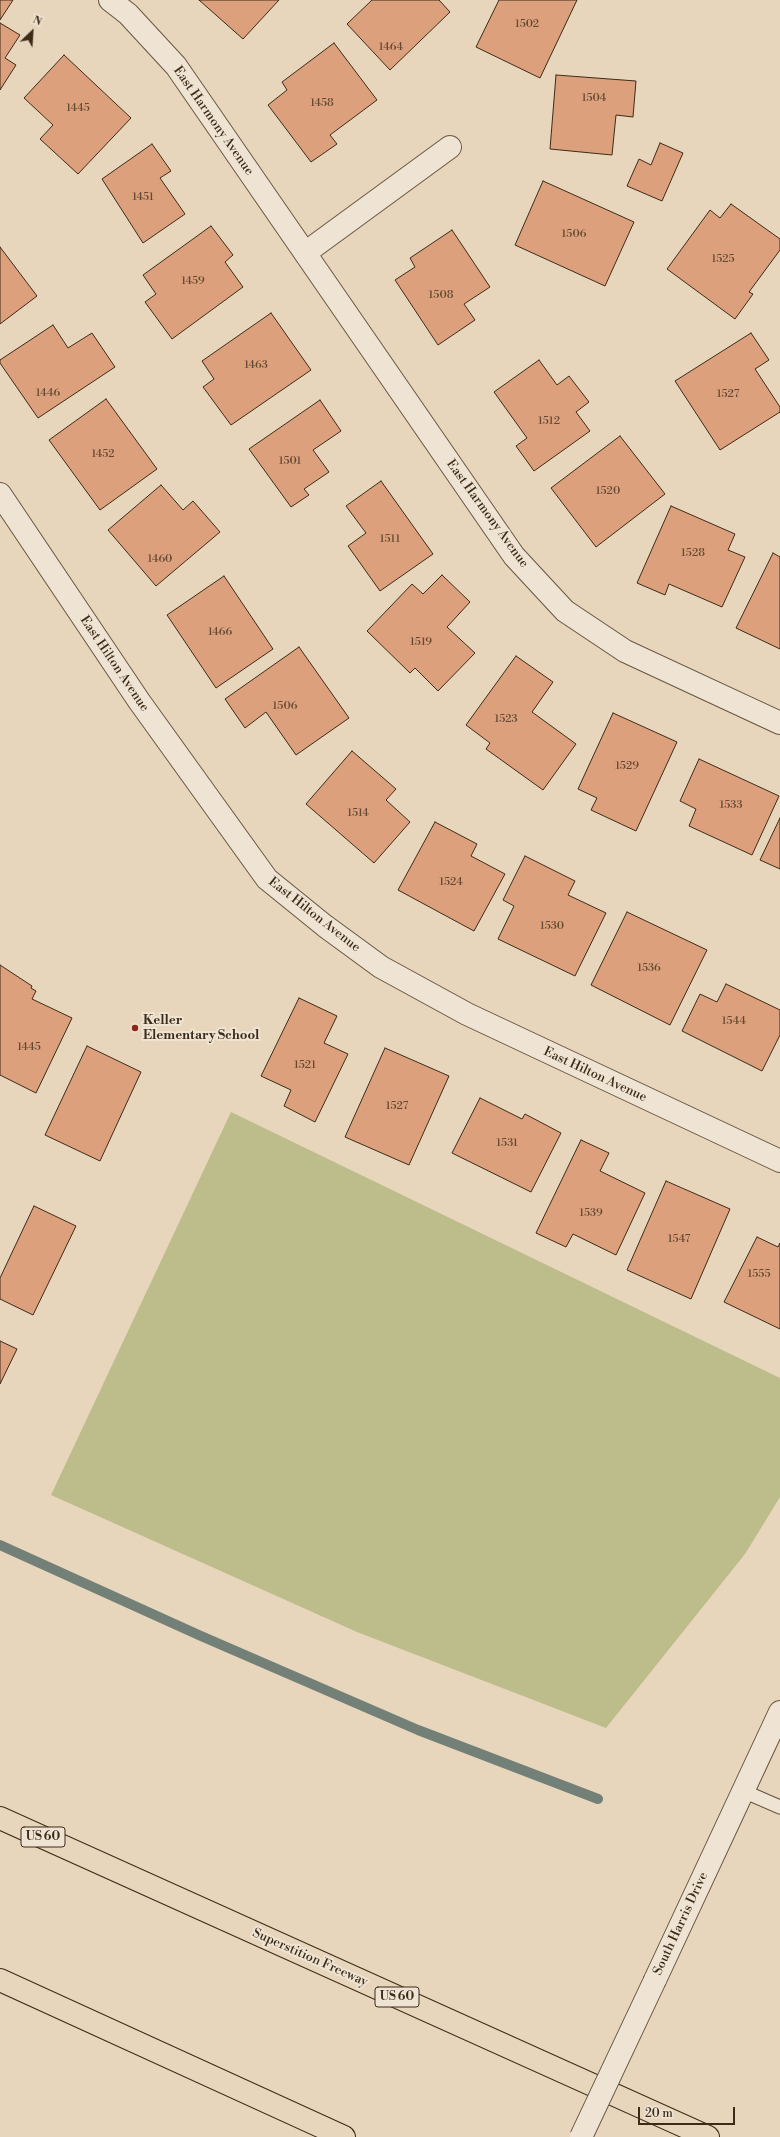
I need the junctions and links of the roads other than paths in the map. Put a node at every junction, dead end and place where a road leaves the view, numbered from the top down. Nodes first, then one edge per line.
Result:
1 (110, 0) edge
2 (450, 147) dead end
3 (305, 253) junction
4 (0, 494) edge
5 (780, 723) edge
6 (780, 1161) edge
7 (780, 1712) edge
8 (743, 1791) junction
9 (780, 1807) edge
10 (0, 1812) edge
11 (0, 1818) edge
12 (86, 1857) junction
13 (0, 1980) edge
14 (344, 2137) edge
15 (581, 2137) edge
16 (708, 2137) edge

1 - 3 street, East Harmony Avenue
2 - 3 street
3 - 5 street, East Harmony Avenue
4 - 6 street, East Hilton Avenue
7 - 8 street, South Harris Drive
8 - 9 lane
8 - 15 street, South Harris Drive, bridge
10 - 12 highway
11 - 12 highway, Superstition Freeway / US 60
12 - 16 highway, Superstition Freeway / US 60
13 - 14 highway

